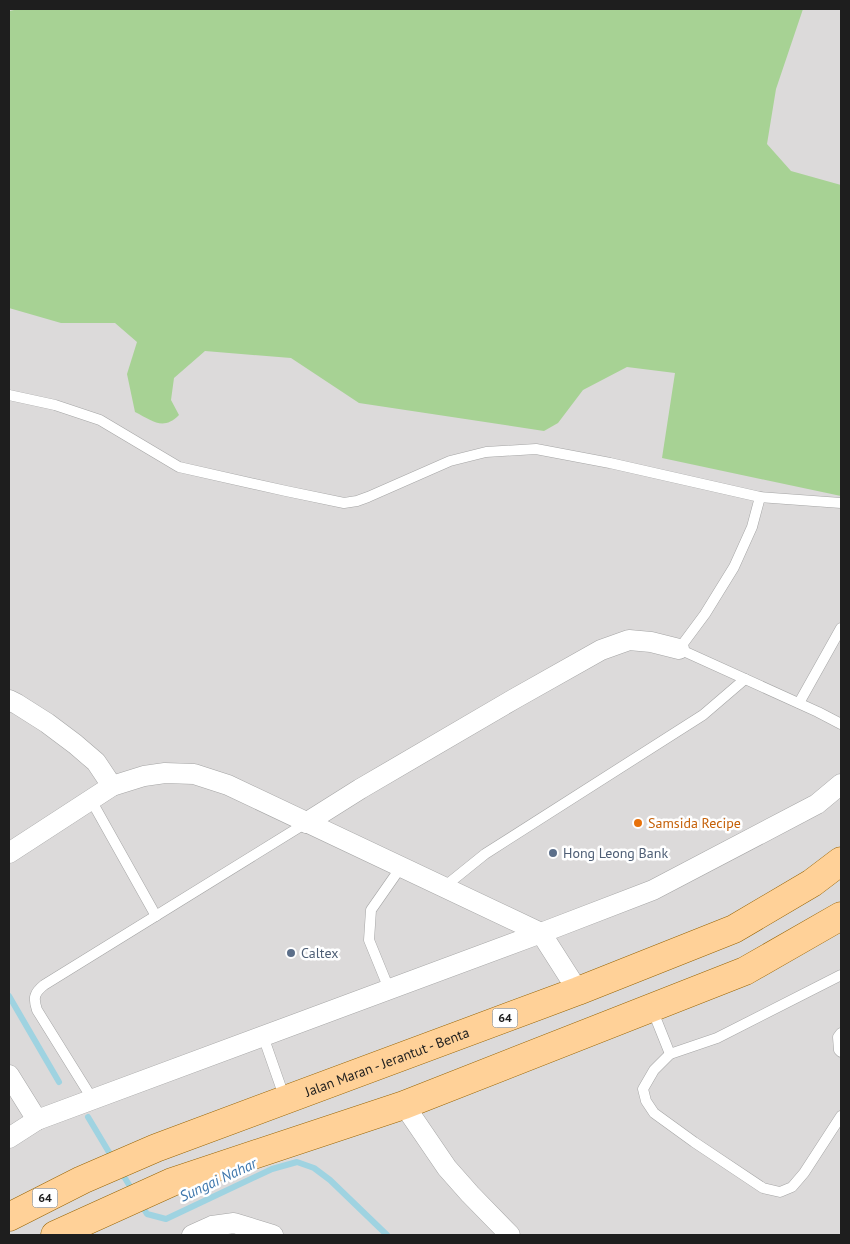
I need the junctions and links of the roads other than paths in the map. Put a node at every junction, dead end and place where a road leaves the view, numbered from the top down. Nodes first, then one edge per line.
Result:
1 (9, 395) edge
2 (760, 497) junction
3 (841, 503) edge
4 (841, 628) edge
5 (679, 650) junction
6 (745, 679) junction
7 (9, 700) edge
8 (799, 703) junction
9 (841, 724) edge
10 (841, 784) edge
11 (112, 786) junction
12 (91, 800) junction
13 (306, 823) junction
14 (9, 853) edge
15 (841, 861) edge
16 (401, 868) junction
17 (444, 887) junction
18 (156, 916) junction
19 (841, 916) edge
20 (541, 933) junction
21 (841, 975) edge
22 (389, 990) junction
23 (578, 991) junction
24 (652, 1008) junction
25 (841, 1033) edge
26 (263, 1036) junction
27 (841, 1052) edge
28 (670, 1054) junction
29 (9, 1075) edge
30 (93, 1100) junction
31 (286, 1100) junction
32 (404, 1105) junction
33 (841, 1116) edge
34 (37, 1120) junction
35 (9, 1138) edge
36 (9, 1217) edge
37 (55, 1235) edge
38 (192, 1235) edge
39 (273, 1235) edge
40 (510, 1235) edge

1 - 2 lane
2 - 3 lane
2 - 5 lane
4 - 8 lane
5 - 6 lane
5 - 13 street
6 - 8 lane
6 - 17 lane
7 - 11 street
8 - 9 lane
10 - 20 street
11 - 12 street
11 - 13 street
12 - 14 street
12 - 18 lane
13 - 16 street
13 - 18 lane
15 - 23 main road, Jalan Maran - Jerantut - Benta / 64
16 - 17 street
16 - 22 lane
17 - 20 street
18 - 30 lane
19 - 24 main road
20 - 22 street
20 - 23 street
21 - 28 lane
22 - 26 street
23 - 31 main road, Jalan Maran - Jerantut - Benta / 64
24 - 28 lane
24 - 32 main road
25 - 27 lane
26 - 30 street
26 - 31 lane
28 - 33 lane
29 - 34 street
30 - 34 street
31 - 36 main road, Jalan Maran - Jerantut - Benta / 64
32 - 37 main road
32 - 40 street
34 - 35 street
38 - 39 street

